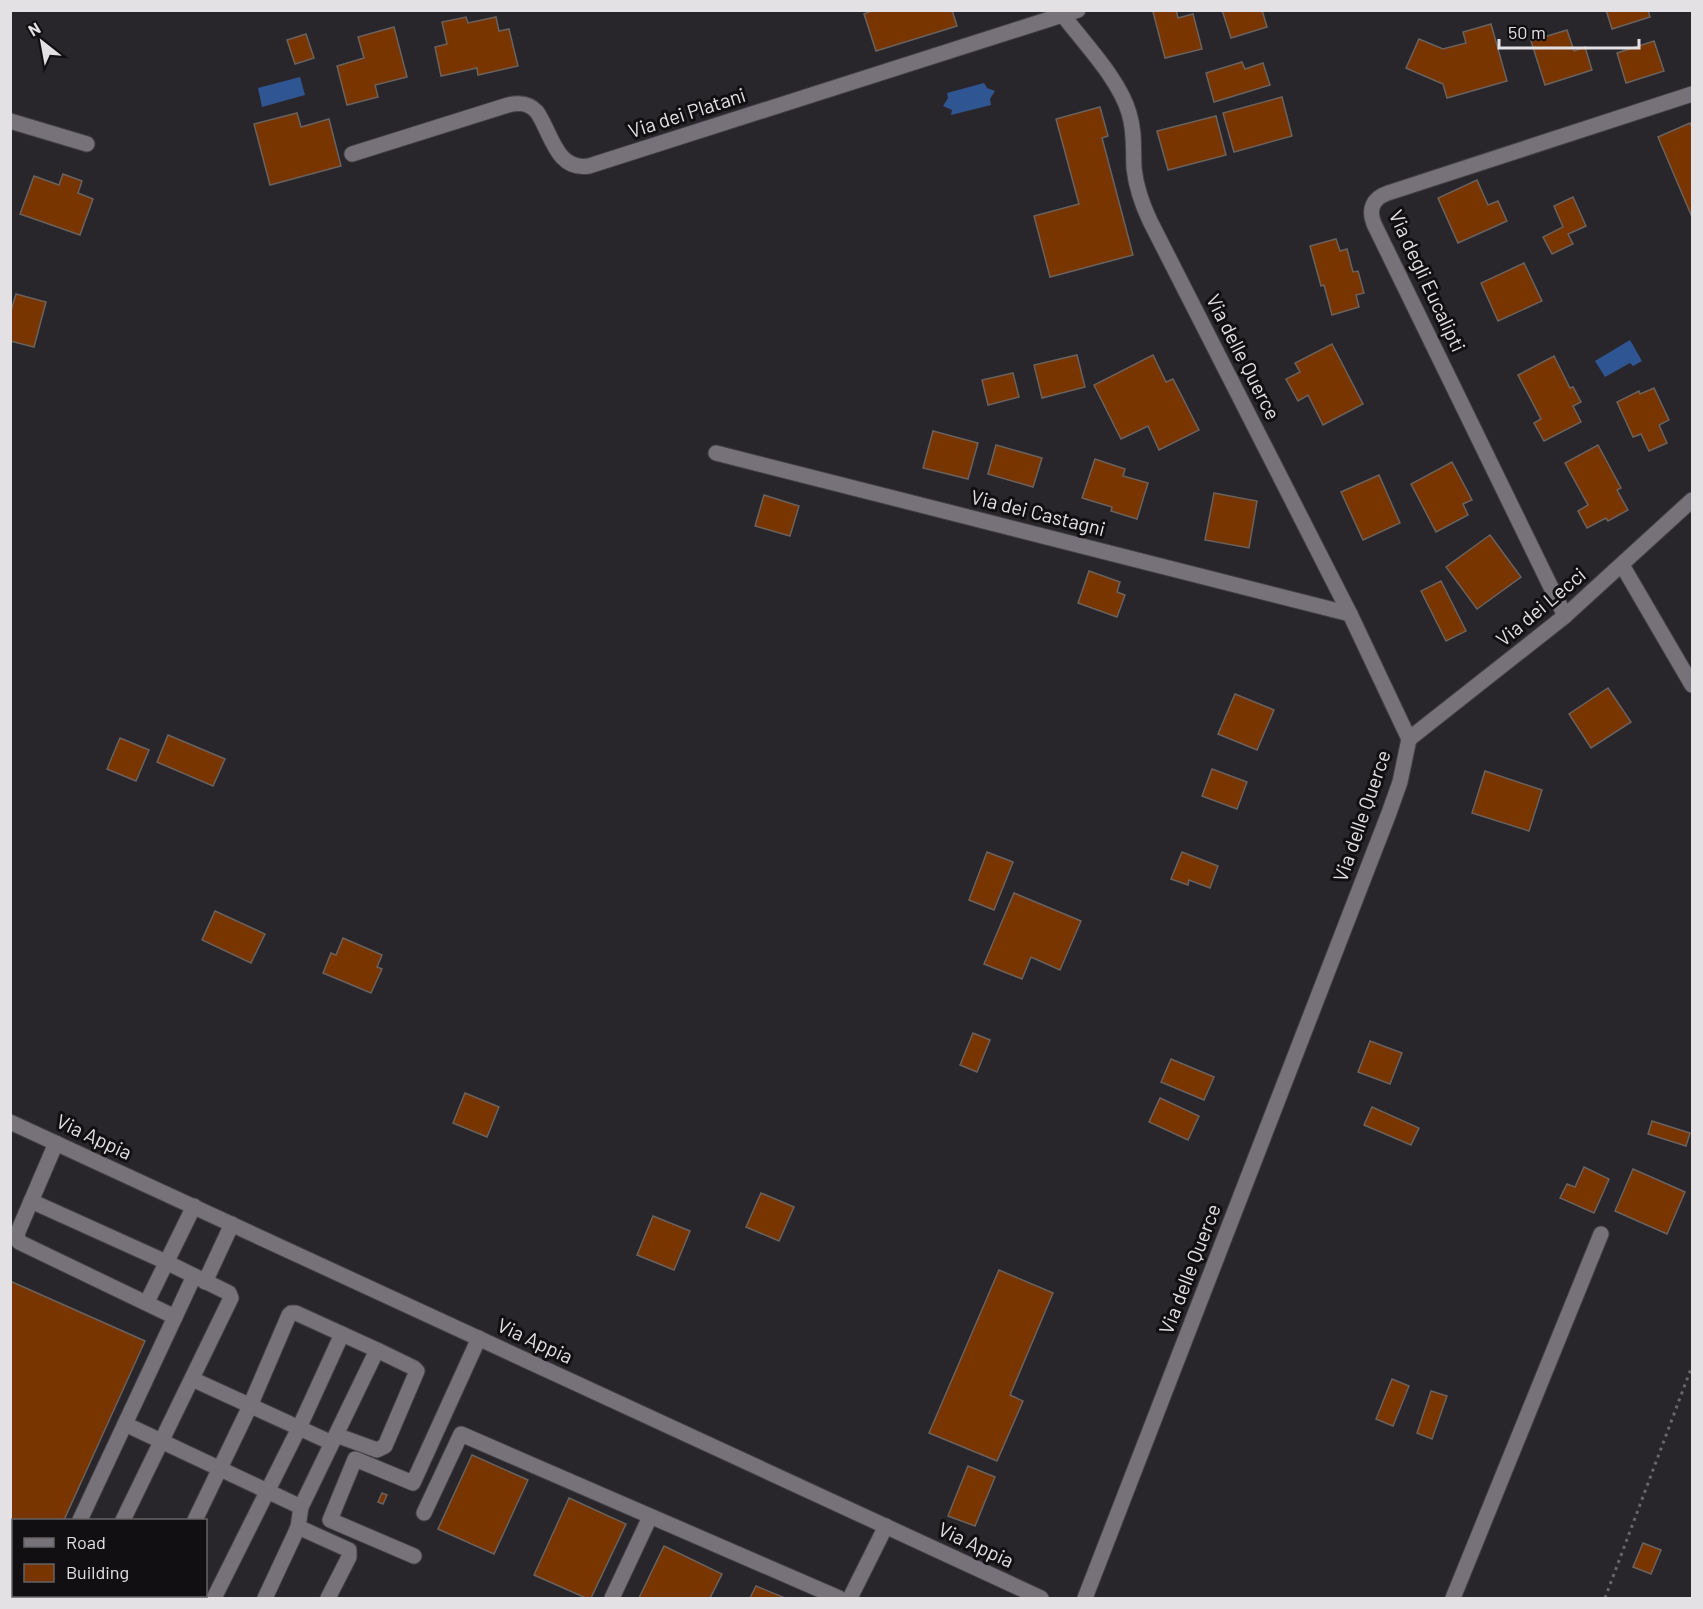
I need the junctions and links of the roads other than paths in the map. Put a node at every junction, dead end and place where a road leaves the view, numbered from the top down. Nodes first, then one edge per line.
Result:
1 (1078, 10) edge
2 (1061, 13) edge
3 (1692, 94) edge
4 (10, 121) edge
5 (87, 144) dead end
6 (352, 154) dead end
7 (716, 453) dead end
8 (1692, 500) edge
9 (1623, 565) junction
10 (1350, 614) junction
11 (1565, 616) junction
12 (1692, 685) edge
13 (1409, 739) junction
14 (10, 1122) edge
15 (56, 1143) junction
16 (31, 1201) junction
17 (194, 1206) junction
18 (232, 1224) junction
19 (1601, 1234) dead end
20 (166, 1262) junction
21 (199, 1279) junction
22 (147, 1302) junction
23 (175, 1317) junction
24 (342, 1334) junction
25 (479, 1338) junction
26 (377, 1350) junction
27 (192, 1379) junction
28 (250, 1406) junction
29 (125, 1424) junction
30 (299, 1428) junction
31 (334, 1439) junction
32 (161, 1442) junction
33 (220, 1470) junction
34 (266, 1491) junction
35 (301, 1507) junction
36 (424, 1513) dead end
37 (650, 1517) junction
38 (81, 1519) edge
39 (124, 1519) edge
40 (196, 1519) edge
41 (886, 1526) junction
42 (298, 1527) junction
43 (414, 1556) dead end
44 (214, 1599) edge
45 (265, 1599) edge
46 (328, 1599) edge
47 (612, 1599) edge
48 (839, 1599) edge
49 (850, 1599) edge
50 (1041, 1599) edge
51 (1085, 1599) edge
52 (1453, 1599) edge

1 - 2 street, Via dei Platani
2 - 6 street, Via dei Platani
2 - 10 street, Via delle Querce
3 - 11 street, Via degli Eucalipti
4 - 5 street
7 - 10 street, Via dei Castagni
8 - 9 street, Via dei Lecci
9 - 11 street, Via dei Lecci
9 - 12 street
10 - 13 street, Via delle Querce
11 - 13 street, Via dei Lecci
13 - 51 street, Via delle Querce
14 - 15 street, Via Appia
15 - 16 street
15 - 17 street, Via Appia
16 - 20 street
16 - 22 street
17 - 18 street, Via Appia
17 - 20 street
18 - 21 street
18 - 25 street, Via Appia
19 - 52 street
20 - 21 street
20 - 22 street
21 - 23 street
21 - 27 street
22 - 23 street
23 - 29 street
24 - 26 street
24 - 28 street
24 - 30 street
25 - 41 street, Via Appia
25 - 43 street
26 - 31 street
26 - 31 street
27 - 28 street
27 - 32 street
28 - 30 street
28 - 33 street
29 - 32 street
29 - 38 street
30 - 31 street
30 - 34 street
31 - 35 street
32 - 33 street
32 - 39 street
33 - 34 street
33 - 40 street
34 - 35 street
34 - 44 street
35 - 42 street
36 - 37 street
37 - 47 street
37 - 48 street
41 - 49 street
41 - 50 street, Via Appia
42 - 45 street
42 - 46 street

